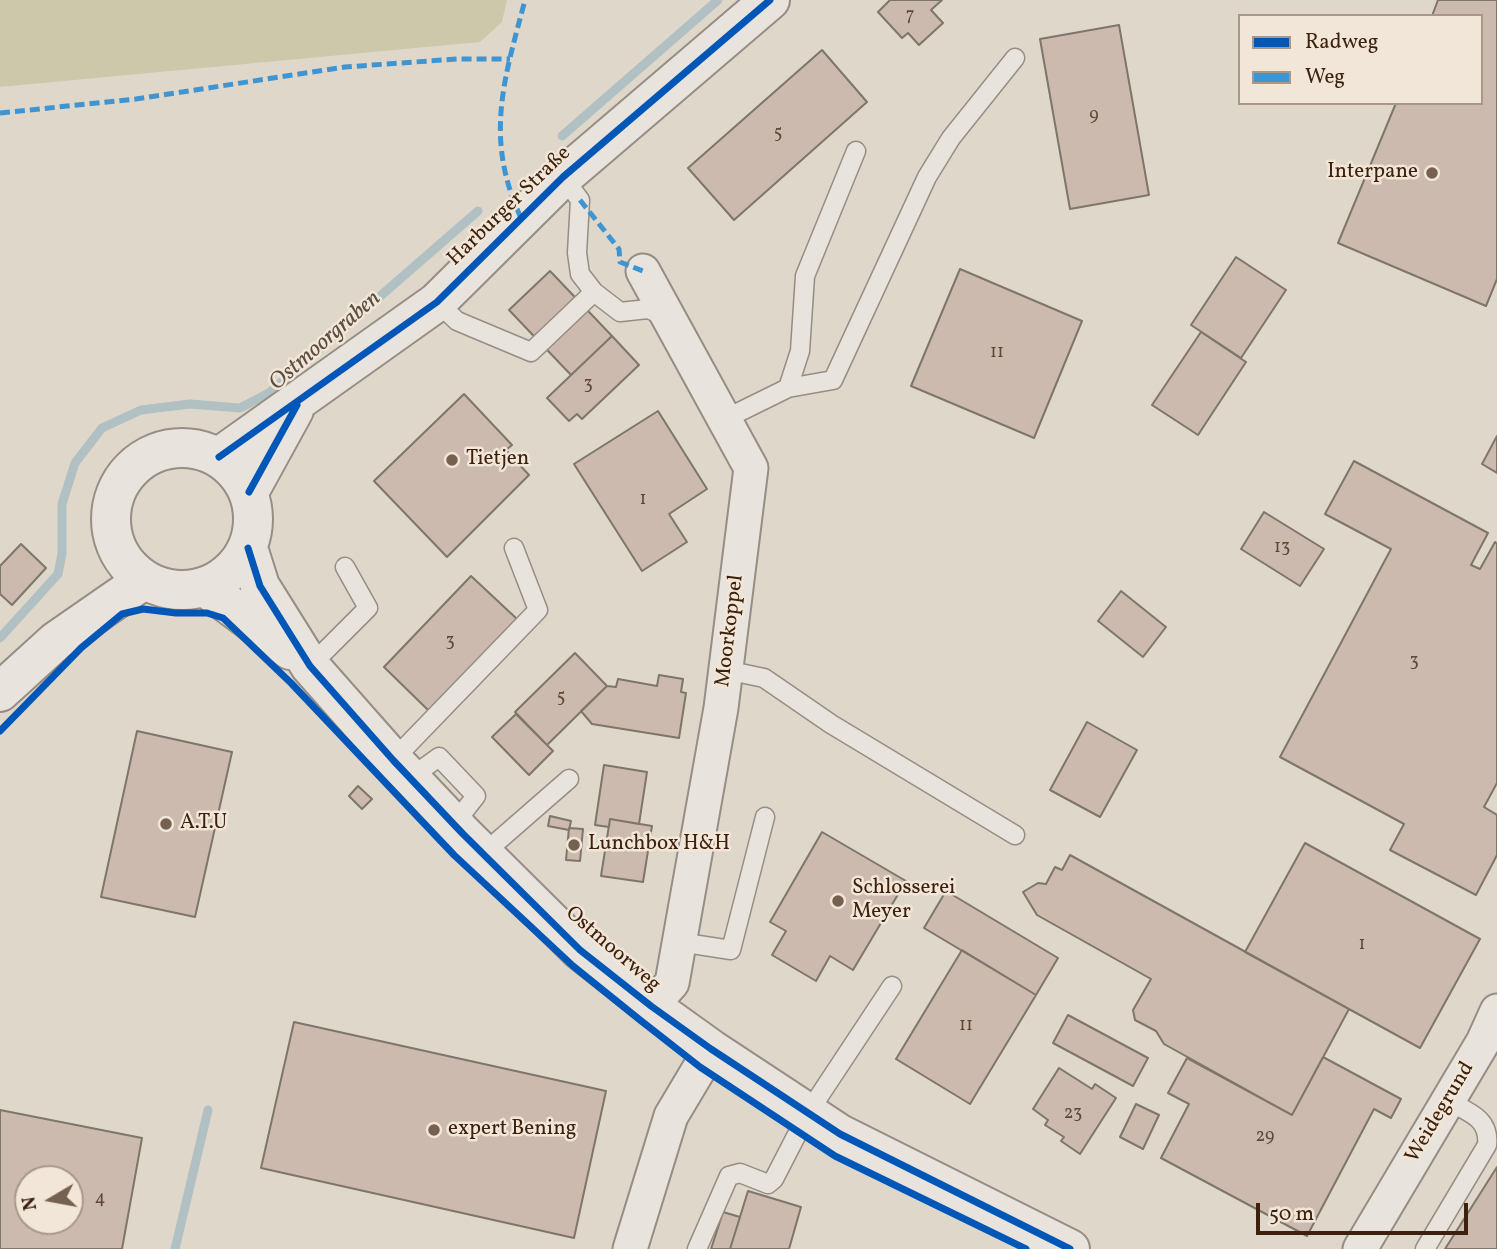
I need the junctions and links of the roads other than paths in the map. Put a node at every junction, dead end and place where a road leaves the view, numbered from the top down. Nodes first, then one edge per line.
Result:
1 (770, 0) edge
2 (1015, 58) dead end
3 (856, 151) dead end
4 (563, 177) junction
5 (643, 271) dead end
6 (594, 292) junction
7 (437, 302) junction
8 (669, 317) junction
9 (788, 388) junction
10 (299, 402) junction
11 (724, 419) junction
12 (219, 457) junction
13 (249, 492) junction
14 (248, 548) junction
15 (514, 548) dead end
16 (119, 551) junction
17 (345, 567) dead end
18 (144, 580) junction
19 (205, 587) junction
20 (56, 641) junction
21 (310, 666) junction
22 (726, 670) junction
23 (0, 692) edge
24 (401, 769) junction
25 (569, 779) dead end
26 (765, 817) dead end
27 (1016, 835) dead end
28 (483, 854) junction
29 (679, 942) junction
30 (892, 986) dead end
31 (651, 1006) junction
32 (1497, 1010) edge
33 (711, 1049) junction
34 (1448, 1101) junction
35 (808, 1113) junction
36 (630, 1249) edge
37 (698, 1249) edge
38 (1070, 1249) edge
39 (1360, 1249) edge
40 (1425, 1249) edge

1 - 4 street, Harburger Straße
2 - 9 lane
3 - 9 lane
4 - 6 lane
4 - 7 street, Harburger Straße
5 - 8 street, Moorkoppel
6 - 7 lane
6 - 8 lane
7 - 10 street, Harburger Straße
8 - 11 street, Moorkoppel
9 - 11 lane
10 - 12 street, Harburger Straße
10 - 13 street, Harburger Straße
11 - 22 street, Moorkoppel
12 - 13 street
12 - 16 street
13 - 14 street
14 - 19 street
14 - 21 street, Ostmoorweg
15 - 24 lane
16 - 18 street
16 - 20 street
17 - 21 lane
18 - 19 street
18 - 20 street
19 - 21 street, Ostmoorweg
20 - 23 street
21 - 24 street, Ostmoorweg
22 - 27 lane
22 - 29 street, Moorkoppel
24 - 28 street, Ostmoorweg
25 - 28 lane
26 - 29 lane
28 - 31 street, Ostmoorweg
29 - 31 street, Moorkoppel
30 - 35 lane
31 - 33 street, Ostmoorweg
32 - 34 street, Weidegrund
33 - 35 street, Ostmoorweg
33 - 36 street
34 - 39 street, Weidegrund
34 - 40 lane
35 - 37 lane
35 - 38 street, Ostmoorweg

